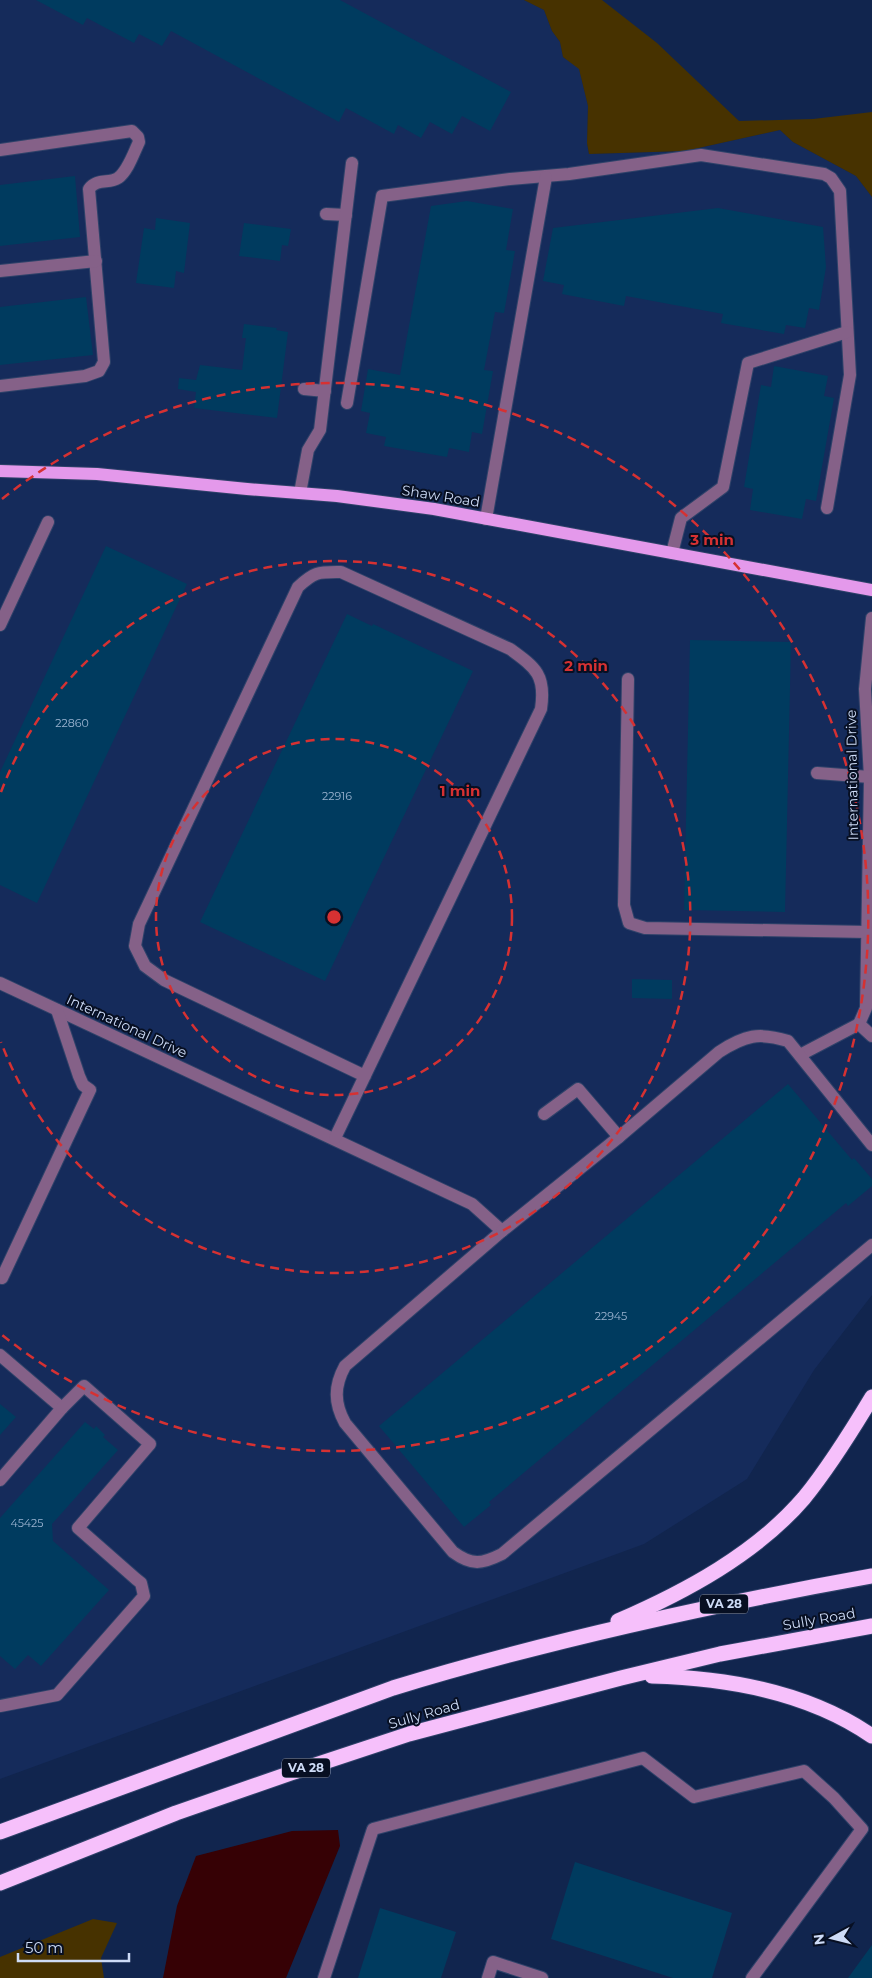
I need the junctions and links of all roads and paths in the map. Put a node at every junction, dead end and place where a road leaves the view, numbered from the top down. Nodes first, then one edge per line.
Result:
1 (0, 150) edge
2 (352, 163) dead end
3 (546, 177) junction
4 (326, 214) dead end
5 (346, 215) junction
6 (96, 261) junction
7 (0, 271) edge
8 (848, 332) junction
9 (0, 386) edge
10 (304, 388) dead end
11 (325, 391) junction
12 (347, 403) dead end
13 (0, 471) edge
14 (300, 493) junction
15 (827, 508) dead end
16 (486, 519) junction
17 (48, 522) dead end
18 (672, 554) junction
19 (872, 590) edge
20 (872, 618) edge
21 (0, 625) edge
22 (628, 679) dead end
23 (869, 690) edge
24 (818, 773) dead end
25 (870, 777) junction
26 (868, 932) junction
27 (0, 982) edge
28 (57, 1010) junction
29 (859, 1024) junction
30 (872, 1036) edge
31 (800, 1055) junction
32 (365, 1076) junction
33 (544, 1114) dead end
34 (619, 1136) junction
35 (335, 1138) junction
36 (872, 1145) edge
37 (502, 1231) junction
38 (872, 1245) edge
39 (0, 1277) edge
40 (0, 1355) edge
41 (872, 1397) edge
42 (62, 1408) junction
43 (0, 1480) edge
44 (872, 1576) edge
45 (872, 1626) edge
46 (578, 1637) junction
47 (621, 1678) junction
48 (0, 1706) edge
49 (872, 1736) edge
50 (0, 1832) edge
51 (0, 1883) edge
52 (324, 1978) edge
53 (488, 1978) edge
54 (542, 1978) edge
55 (752, 1978) edge

1 - 6 street
2 - 5 street
3 - 8 street
3 - 12 street
3 - 16 street
4 - 5 street
5 - 11 street
6 - 7 street
6 - 9 street
8 - 15 street
8 - 18 street
10 - 11 street
11 - 14 street
13 - 14 main road, Shaw Road
14 - 16 main road, Shaw Road
16 - 18 main road, Shaw Road
17 - 21 street
18 - 19 main road, Shaw Road
20 - 23 street, International Drive
22 - 26 street
23 - 25 street, International Drive
24 - 25 street
25 - 26 street, International Drive
26 - 29 street, International Drive
27 - 28 street, International Drive
28 - 35 street, International Drive
28 - 39 street
29 - 30 street
29 - 31 street
31 - 34 street
31 - 36 street
32 - 32 street
32 - 35 street
33 - 34 street
34 - 37 street
35 - 37 street, International Drive
37 - 38 street
40 - 42 street
41 - 46 highway
42 - 43 street
42 - 48 street
44 - 46 highway, VA 28
45 - 47 highway, Sully Road / VA 28
46 - 50 highway, VA 28
47 - 49 highway
47 - 51 highway, Sully Road / VA 28
52 - 55 street
53 - 54 street

